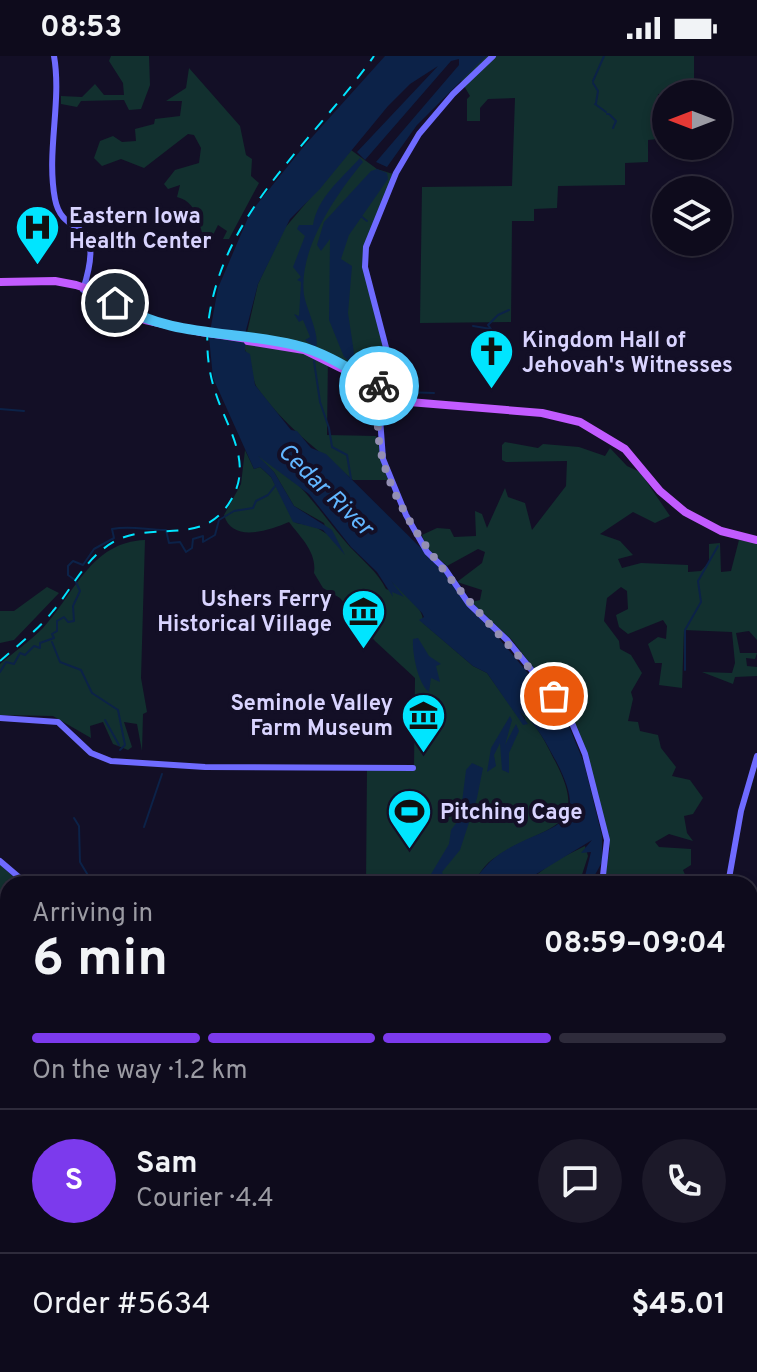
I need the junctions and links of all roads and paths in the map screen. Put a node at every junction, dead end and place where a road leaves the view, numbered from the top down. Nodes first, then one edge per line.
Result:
1 (54, 56) edge
2 (493, 56) edge
3 (0, 284) edge
4 (84, 288) junction
5 (383, 390) junction
6 (757, 539) edge
7 (0, 718) edge
8 (757, 756) edge
9 (413, 768) dead end
10 (0, 861) edge
11 (18, 876) edge
12 (603, 876) edge
13 (729, 876) edge

1 - 4 street
2 - 5 street
3 - 4 main road
4 - 5 main road, bridge
5 - 6 main road
5 - 12 street
7 - 9 street
8 - 13 street
10 - 11 street

